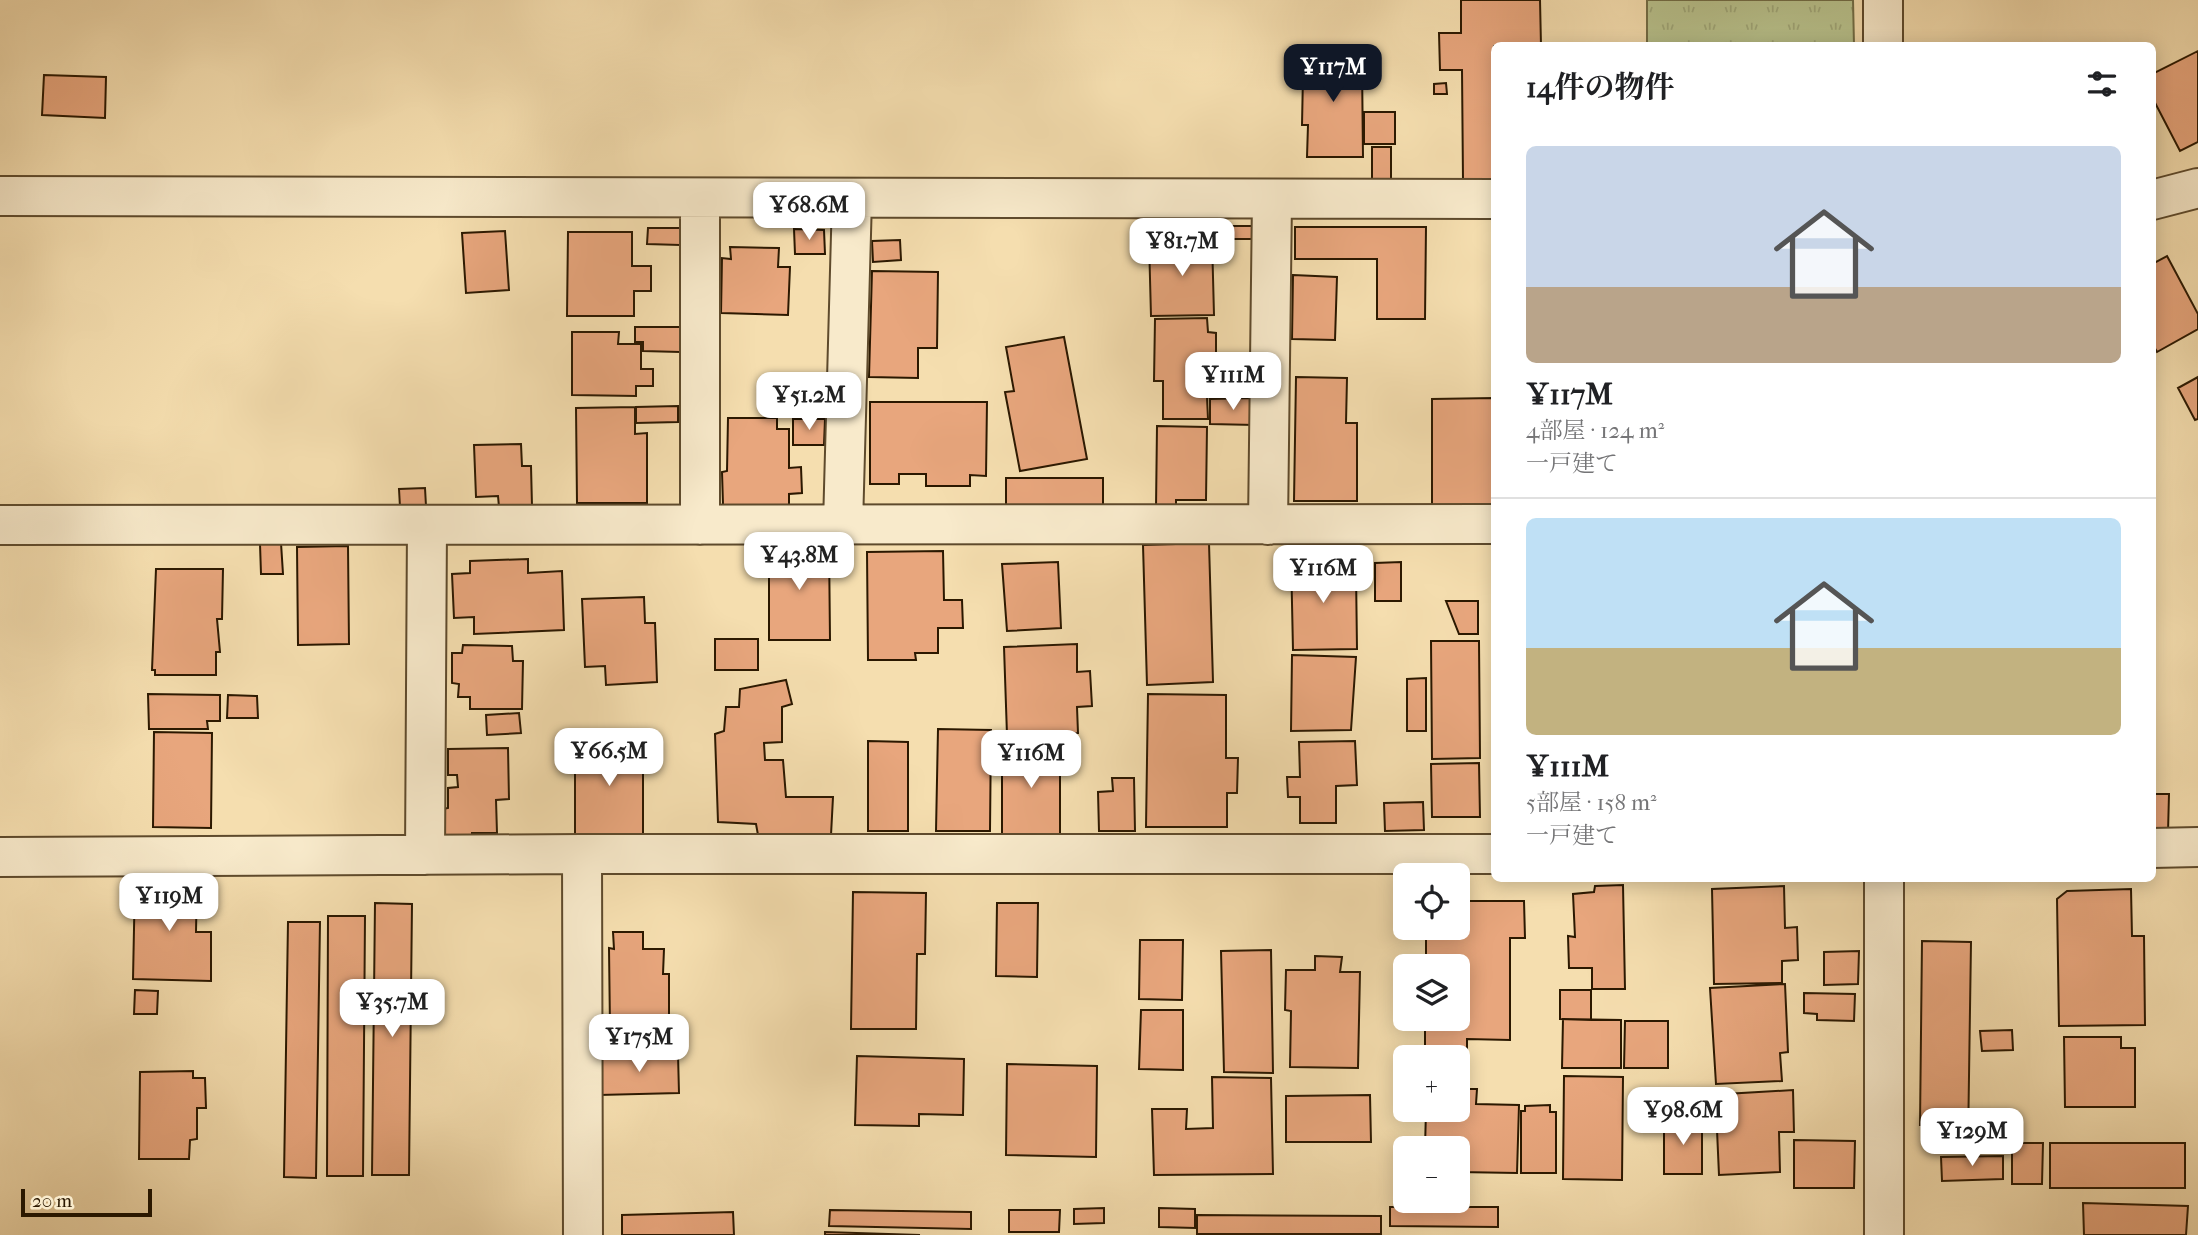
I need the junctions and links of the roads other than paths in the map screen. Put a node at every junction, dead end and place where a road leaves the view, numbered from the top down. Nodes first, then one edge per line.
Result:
1 (1883, 0) edge
2 (1883, 42) edge
3 (2198, 188) edge
4 (0, 197) edge
5 (700, 198) junction
6 (852, 198) junction
7 (1272, 199) junction
8 (2156, 199) edge
9 (1491, 200) edge
10 (1491, 524) edge
11 (0, 525) edge
12 (427, 525) junction
13 (700, 525) junction
14 (843, 525) junction
15 (1268, 525) junction
16 (2198, 847) edge
17 (2156, 848) edge
18 (582, 854) junction
19 (1491, 854) edge
20 (425, 855) junction
21 (0, 857) edge
22 (1884, 882) edge
23 (583, 1235) edge
24 (1884, 1235) edge

1 - 2 street
3 - 8 street
4 - 5 street
5 - 6 street
5 - 13 street
6 - 7 street
6 - 14 street
7 - 9 street
7 - 15 street
10 - 15 street
11 - 12 street
12 - 13 street
12 - 20 street
13 - 14 street
14 - 15 street
16 - 17 street
18 - 19 street
18 - 20 street
18 - 23 street
20 - 21 street
22 - 24 street

